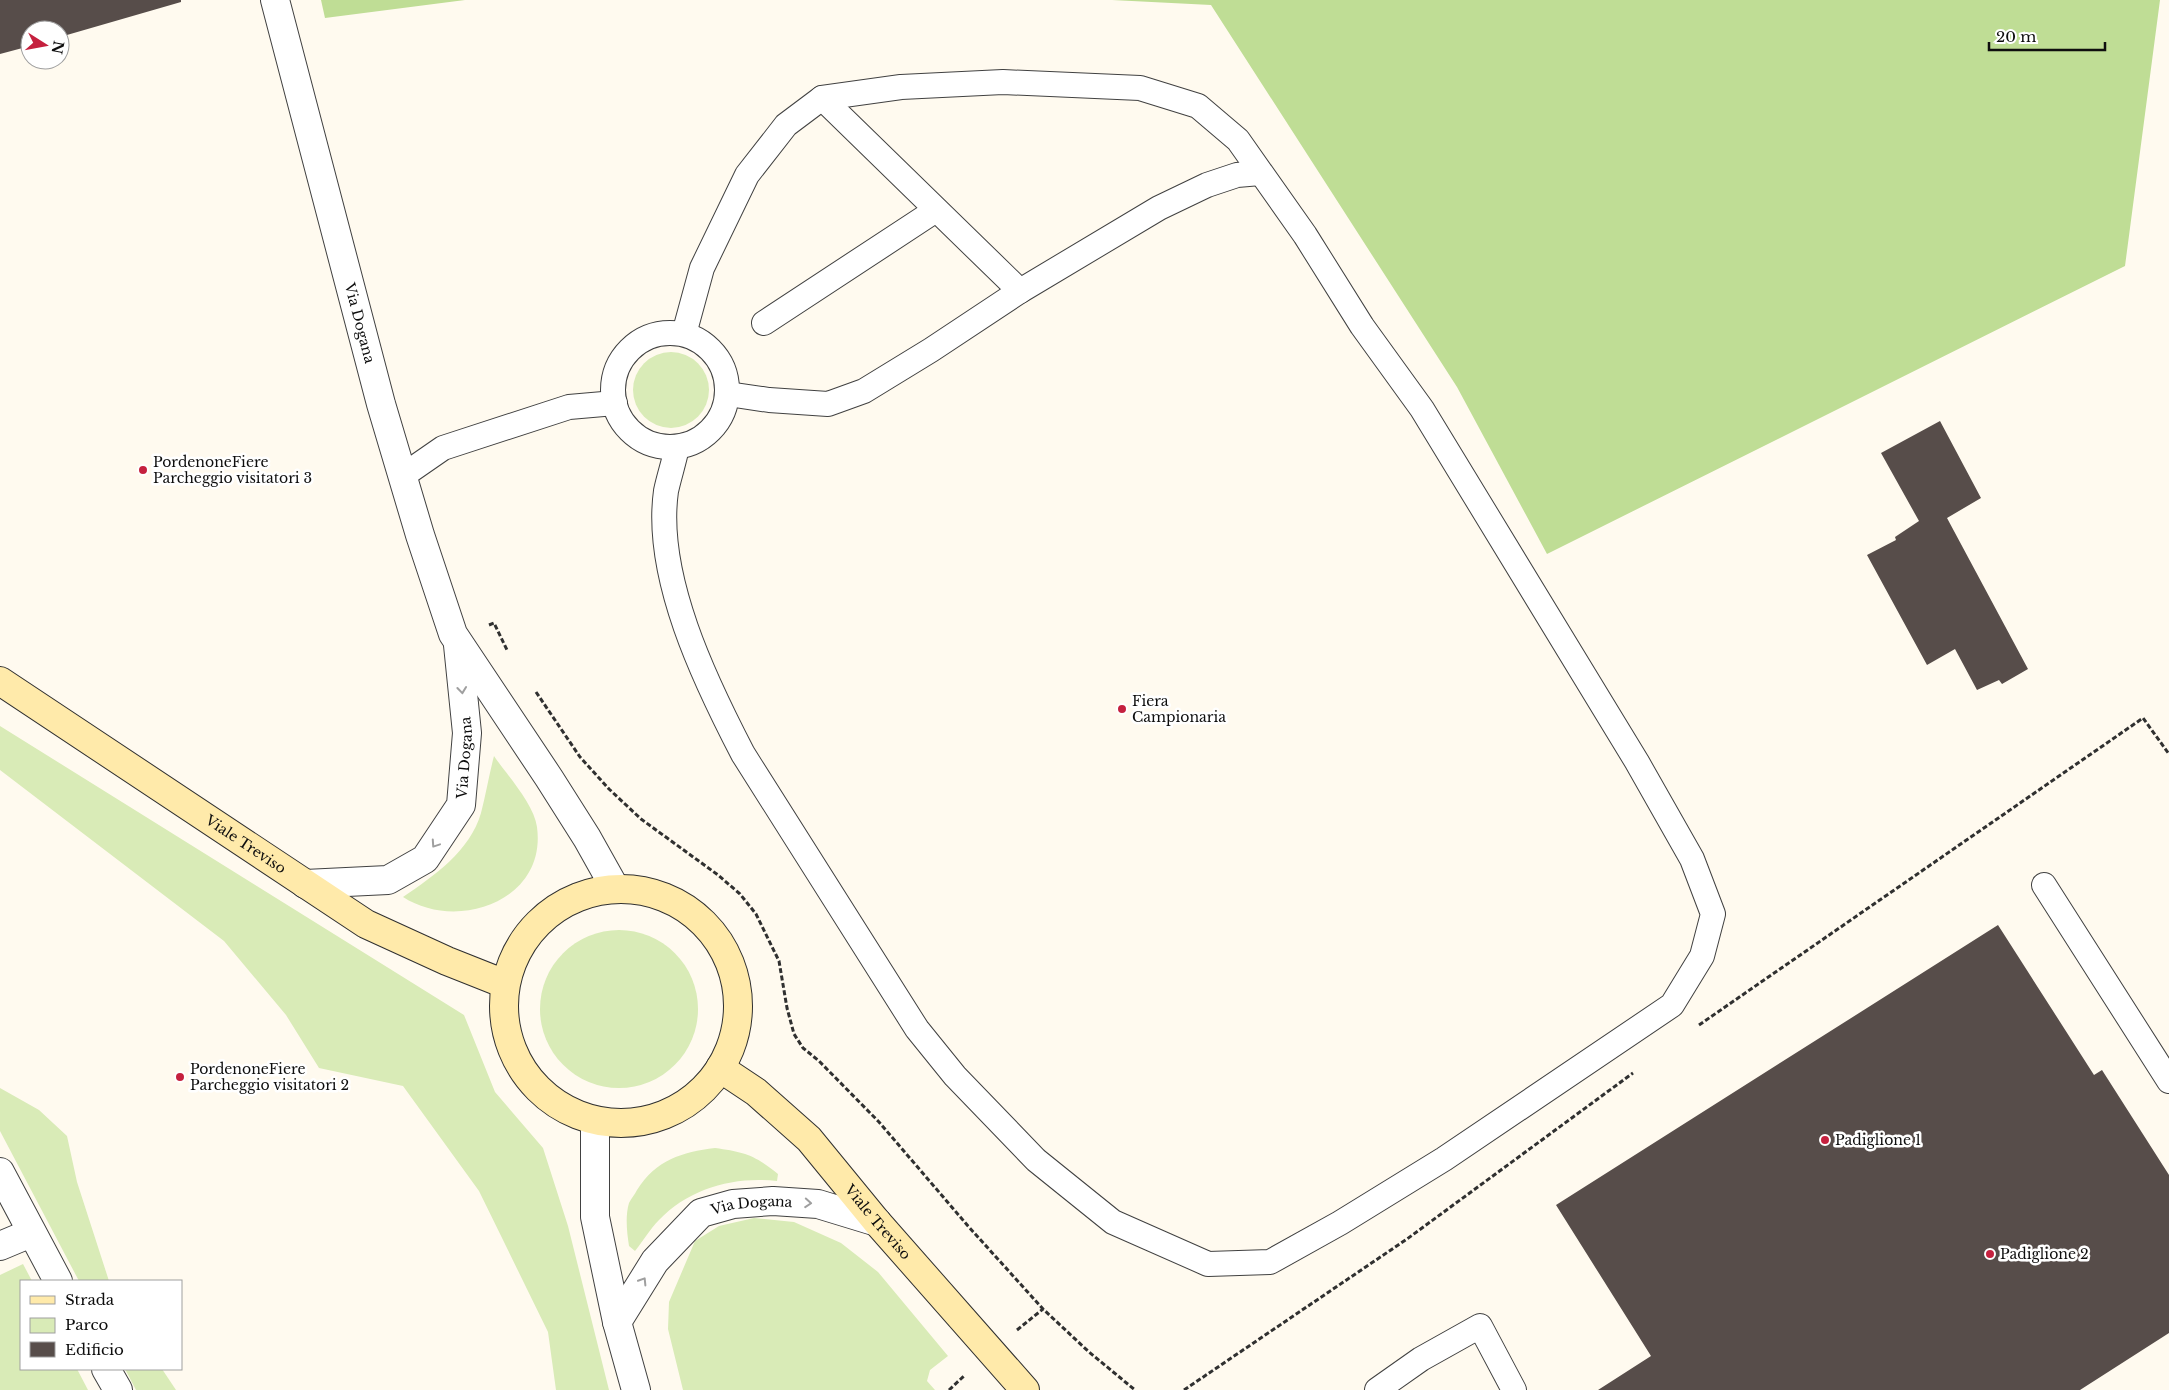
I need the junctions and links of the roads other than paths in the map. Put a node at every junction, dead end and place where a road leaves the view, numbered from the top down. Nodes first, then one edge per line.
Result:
1 (275, 0) edge
2 (822, 98) junction
3 (1260, 173) junction
4 (936, 210) junction
5 (1020, 291) junction
6 (764, 323) dead end
7 (684, 334) junction
8 (728, 394) junction
9 (615, 403) junction
10 (677, 447) junction
11 (404, 475) junction
12 (457, 641) junction
13 (0, 681) edge
14 (305, 884) junction
15 (2044, 885) dead end
16 (615, 888) junction
17 (505, 984) junction
18 (720, 1068) junction
19 (2169, 1081) edge
20 (595, 1121) junction
21 (0, 1172) edge
22 (877, 1222) junction
23 (31, 1232) junction
24 (0, 1246) edge
25 (57, 1280) edge
26 (617, 1322) junction
27 (107, 1370) edge
28 (118, 1390) edge
29 (636, 1390) edge
30 (1025, 1390) edge
31 (1378, 1390) edge
32 (1514, 1390) edge

1 - 11 street, Via Dogana
2 - 3 lane
2 - 4 lane
2 - 7 lane
3 - 5 lane
3 - 10 lane
4 - 5 lane
4 - 6 lane
5 - 8 lane
7 - 8 lane
7 - 9 lane
8 - 10 lane
9 - 10 lane
9 - 11 lane
11 - 12 street, Via Dogana
12 -> 14 street, Via Dogana
12 - 16 street, Via Dogana
13 - 14 main road, Viale Treviso
14 - 17 main road, Viale Treviso
15 - 19 lane
16 - 17 main road
16 - 18 main road
17 - 20 main road
18 - 20 main road
18 - 22 main road, Viale Treviso
20 - 26 street
21 - 23 street
26 -> 22 street, Via Dogana
22 - 30 main road, Viale Treviso
23 - 24 street
23 - 25 street
26 - 29 street
27 - 28 street
31 - 32 lane

